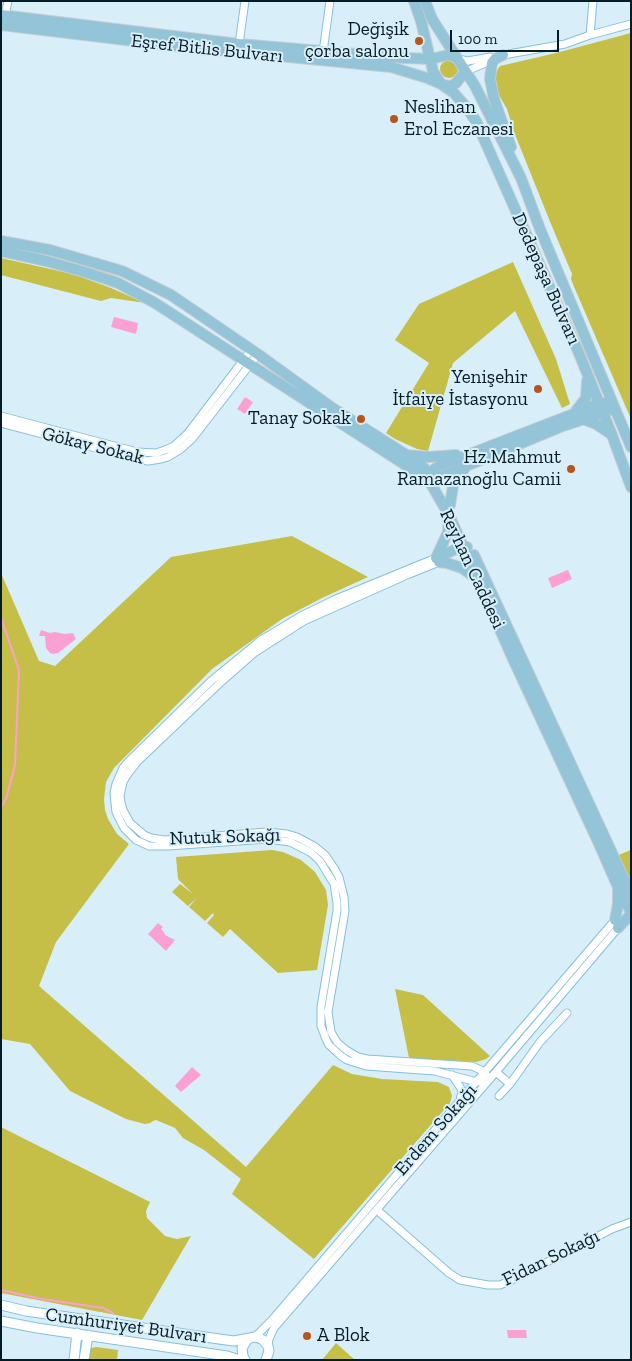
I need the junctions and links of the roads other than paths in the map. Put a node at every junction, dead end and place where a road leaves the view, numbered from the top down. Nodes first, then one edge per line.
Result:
1 (8, 1) edge
2 (245, 1) edge
3 (330, 1) edge
4 (414, 1) edge
5 (425, 1) edge
6 (593, 1) edge
7 (2, 19) edge
8 (631, 24) edge
9 (590, 35) junction
10 (239, 44) junction
11 (323, 52) junction
12 (503, 55) junction
13 (430, 59) junction
14 (458, 59) junction
15 (465, 72) junction
16 (440, 84) junction
17 (521, 178) junction
18 (1, 241) edge
19 (1, 251) edge
20 (254, 352) junction
21 (246, 362) junction
22 (585, 370) junction
23 (614, 405) junction
24 (600, 408) junction
25 (574, 413) junction
26 (1, 416) edge
27 (583, 420) junction
28 (1, 423) edge
29 (63, 435) junction
30 (612, 435) junction
31 (631, 447) edge
32 (472, 452) junction
33 (405, 454) junction
34 (466, 466) junction
35 (431, 477) junction
36 (631, 487) edge
37 (449, 510) junction
38 (466, 549) junction
39 (437, 560) junction
40 (477, 579) junction
41 (615, 881) junction
42 (631, 894) edge
43 (630, 909) edge
44 (616, 924) junction
45 (631, 926) edge
46 (567, 1013) dead end
47 (485, 1072) junction
48 (496, 1072) junction
49 (452, 1075) junction
50 (489, 1080) junction
51 (477, 1082) junction
52 (510, 1084) junction
53 (499, 1096) dead end
54 (460, 1101) junction
55 (376, 1210) junction
56 (631, 1222) edge
57 (1, 1305) edge
58 (82, 1319) junction
59 (1, 1321) edge
60 (82, 1334) junction
61 (252, 1338) junction
62 (268, 1352) edge
63 (74, 1360) edge
64 (84, 1360) edge
65 (240, 1360) edge
66 (245, 1360) edge
67 (277, 1360) edge

1 - 7 street
2 - 10 street
3 - 11 street
4 - 13 main road
5 - 14 main road
6 - 9 street
7 - 10 main road, Eşref Bitlis Bulvarı
7 - 16 main road, Eşref Bitlis Bulvarı
8 - 9 street
9 - 12 street
10 - 11 main road, Eşref Bitlis Bulvarı
11 - 13 main road, Eşref Bitlis Bulvarı
12 - 14 street
12 - 15 street
12 - 17 main road
13 - 14 main road
13 - 16 main road
14 - 15 main road
15 - 16 main road
15 - 17 main road, Dedepaşa Bulvarı
16 - 22 main road, Dedepaşa Bulvarı
17 - 23 main road, Dedepaşa Bulvarı
18 - 20 main road
19 - 21 main road
20 - 21 street, Gökay Sokak
20 - 33 main road
21 - 29 street, Gökay Sokak
21 - 35 main road
22 - 24 main road, Dedepaşa Bulvarı
22 - 25 main road
23 - 24 main road
23 - 31 main road, Dedepaşa Bulvarı
24 - 25 main road
24 - 27 main road
24 - 30 main road, Dedepaşa Bulvarı
25 - 32 main road
26 - 29 street, Gökay Sokak
27 - 30 main road
27 - 34 main road
28 - 29 street, Gökay Sokak
30 - 36 main road, Dedepaşa Bulvarı
32 - 33 main road
32 - 35 main road
33 - 35 main road
34 - 35 main road
34 - 37 main road
35 - 37 main road
37 - 38 main road
37 - 39 main road
38 - 39 main road
38 - 40 main road, Reyhan Caddesi
38 - 42 main road
39 - 40 main road
39 - 47 street, Nutuk Sokağı
39 - 49 street, Nutuk Sokağı
40 - 41 main road, Reyhan Caddesi
41 - 43 main road, Reyhan Caddesi
41 - 44 main road
43 - 44 main road
44 - 45 main road
44 - 47 street, Erdem Sokağı
44 - 48 street, Erdem Sokağı
46 - 52 street
47 - 50 street
47 - 51 street, Erdem Sokağı
48 - 50 street, Erdem Sokağı
48 - 52 street
49 - 51 street, Nutuk Sokağı
49 - 54 street
50 - 51 street, Nutuk Sokağı
50 - 55 street, Erdem Sokağı
51 - 54 street, Erdem Sokağı
52 - 53 street
54 - 61 street, Erdem Sokağı
55 - 56 street, Fidan Sokağı
55 - 62 street, Erdem Sokağı
57 - 58 street, Cumhuriyet Bulvarı
58 - 60 street
58 - 61 street, Cumhuriyet Bulvarı
59 - 60 street, Cumhuriyet Bulvarı
60 - 63 street
60 - 64 street
60 - 65 street, Cumhuriyet Bulvarı
61 - 62 street
61 - 66 street
62 - 67 street

